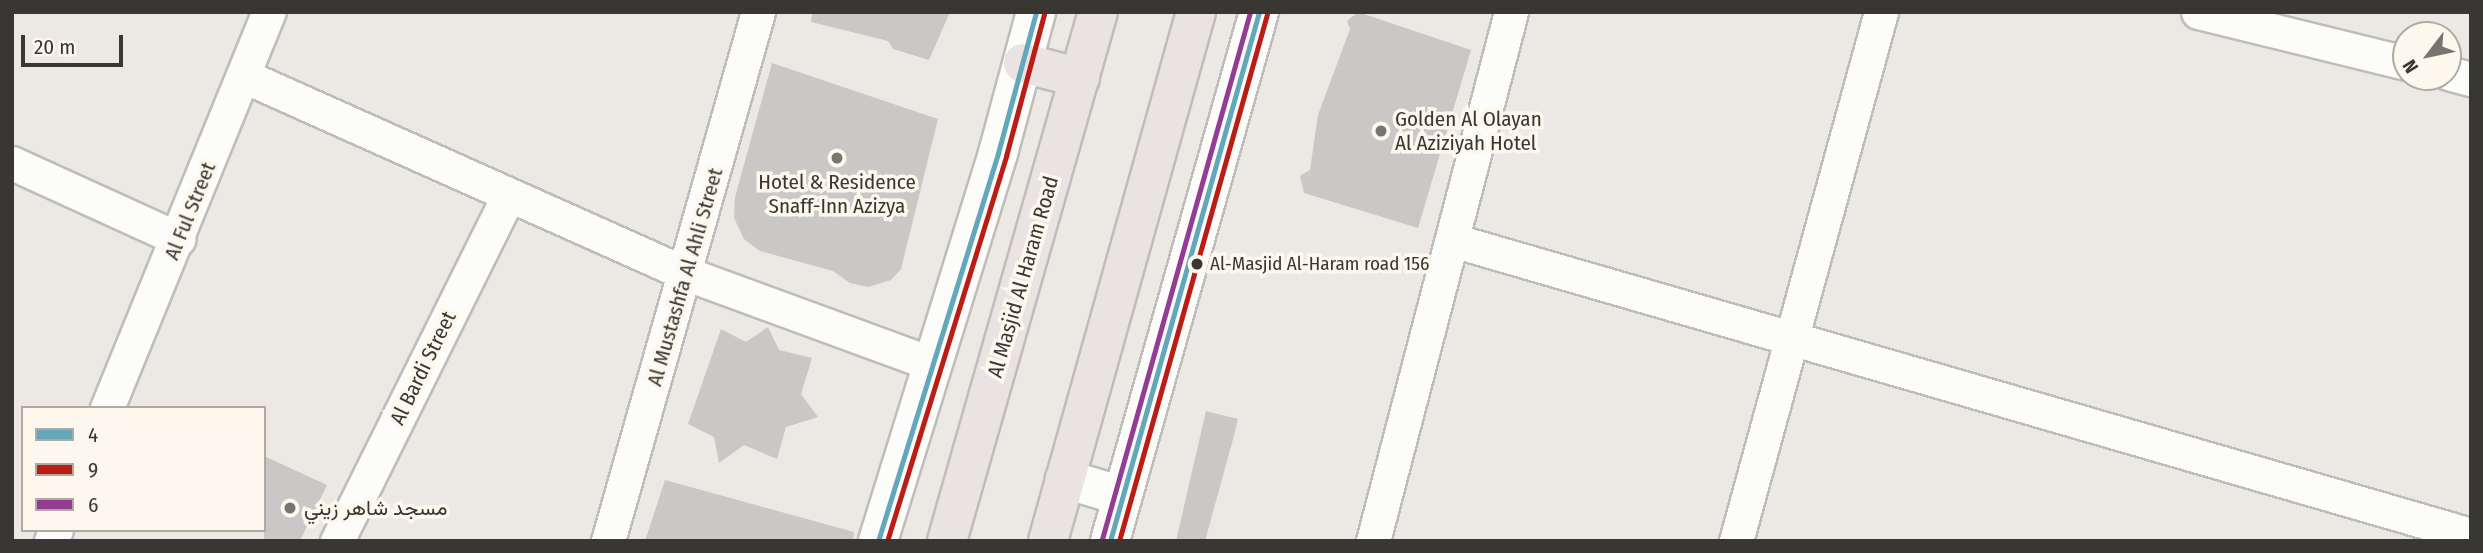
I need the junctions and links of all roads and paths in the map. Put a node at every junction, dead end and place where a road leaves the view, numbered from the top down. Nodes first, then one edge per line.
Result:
1 (269, 12) edge
2 (758, 12) edge
3 (1036, 12) edge
4 (1098, 12) edge
5 (1196, 12) edge
6 (1259, 12) edge
7 (1511, 12) edge
8 (1881, 12) edge
9 (2198, 12) edge
10 (2392, 60) edge
11 (1023, 63) junction
12 (244, 76) junction
13 (1080, 78) junction
14 (12, 163) edge
15 (509, 195) junction
16 (179, 239) junction
17 (1452, 240) junction
18 (687, 274) junction
19 (1794, 338) junction
20 (930, 363) junction
21 (108, 406) edge
22 (1065, 479) junction
23 (1122, 496) junction
24 (2471, 535) edge
25 (337, 541) edge
26 (608, 541) edge
27 (878, 541) edge
28 (947, 541) edge
29 (1048, 541) edge
30 (1110, 541) edge
31 (1373, 541) edge
32 (1736, 541) edge

1 - 12 street, Al Ful Street
2 - 18 street, Al Mustashfa Al Ahli Street
3 - 11 street
4 - 13 main road, Al Masjid Al Haram Road
5 - 22 main road
6 - 23 street
7 - 17 street
8 - 19 street
9 - 10 street
11 - 13 main road
11 - 20 street
12 - 15 street
12 - 16 street, Al Ful Street
13 - 28 main road, Al Masjid Al Haram Road
14 - 16 street
15 - 18 street
15 - 25 street, Al Bardi Street
16 - 21 street, Al Ful Street
17 - 19 street
17 - 31 street
18 - 20 street
18 - 26 street, Al Mustashfa Al Ahli Street
19 - 24 street
19 - 32 street
20 - 27 street
22 - 23 street
22 - 29 main road
23 - 30 street

